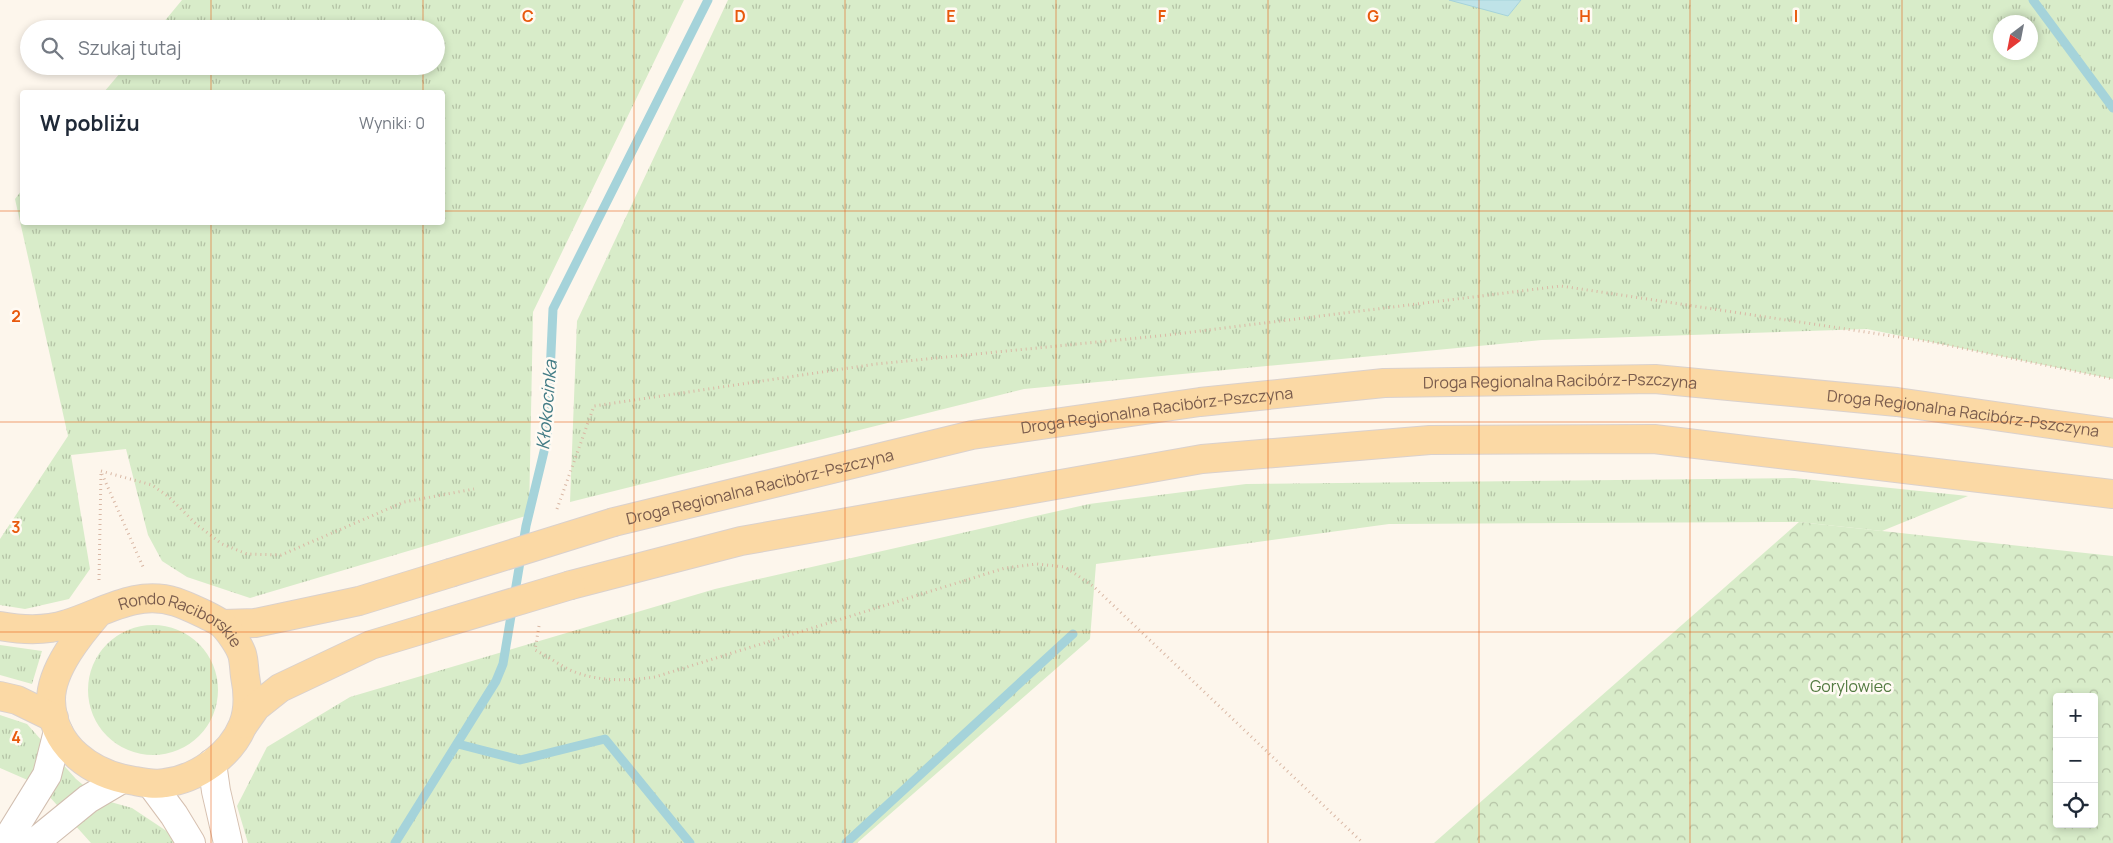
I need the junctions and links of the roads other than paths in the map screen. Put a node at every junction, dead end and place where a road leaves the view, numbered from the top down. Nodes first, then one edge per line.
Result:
1 (2113, 433) edge
2 (2113, 494) edge
3 (99, 612) junction
4 (222, 624) junction
5 (0, 626) edge
6 (0, 696) edge
7 (244, 724) junction
8 (56, 725) junction
9 (212, 763) junction
10 (122, 779) junction
11 (151, 784) junction
12 (5, 843) edge
13 (34, 843) edge
14 (191, 843) edge
15 (228, 843) edge

1 - 4 main road, Droga Regionalna Racibórz-Pszczyna, bridge
2 - 7 main road, bridge
3 - 4 main road, Rondo Raciborskie
3 - 5 main road
3 - 8 main road, Rondo Raciborskie
4 - 7 main road, Rondo Raciborskie
6 - 8 main road
7 - 9 main road, Rondo Raciborskie
8 - 10 main road, Rondo Raciborskie
8 - 12 street
9 - 11 main road, Rondo Raciborskie
9 - 15 street
10 - 11 main road, Rondo Raciborskie
10 - 13 street
11 - 14 street

